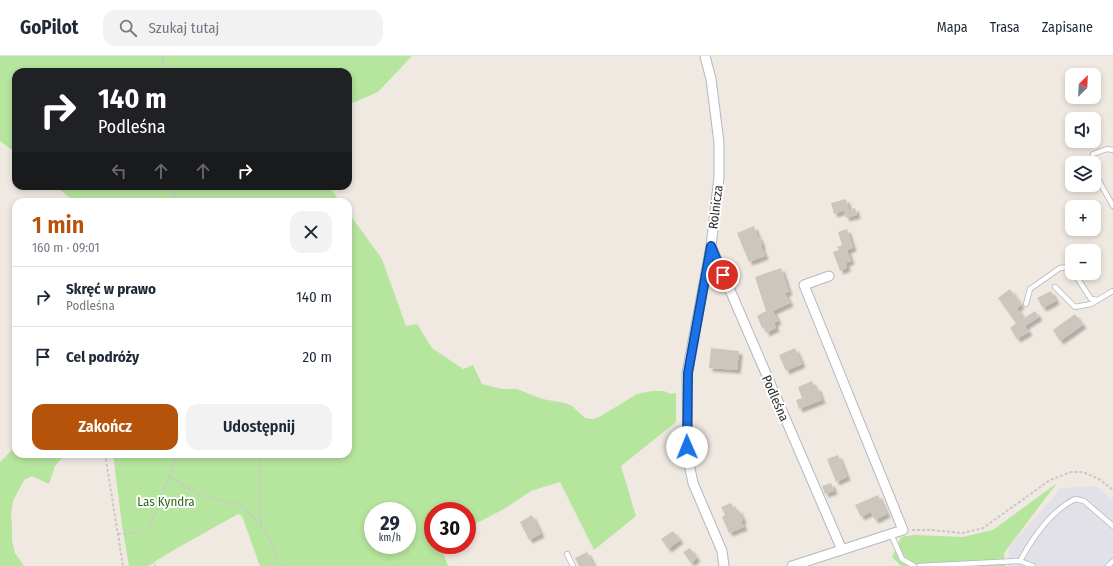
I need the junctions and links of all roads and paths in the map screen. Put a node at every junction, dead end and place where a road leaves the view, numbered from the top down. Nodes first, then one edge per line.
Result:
1 (162, 56) edge
2 (705, 56) edge
3 (165, 68) edge
4 (1113, 150) edge
5 (1093, 156) edge
6 (1101, 185) edge
7 (1113, 206) edge
8 (711, 246) junction
9 (1065, 267) edge
10 (829, 276) dead end
11 (1078, 280) edge
12 (1055, 287) dead end
13 (1113, 291) edge
14 (1098, 300) junction
15 (1026, 304) dead end
16 (106, 458) edge
17 (177, 458) edge
18 (261, 458) edge
19 (169, 479) junction
20 (1113, 490) edge
21 (261, 524) junction
22 (1113, 526) edge
23 (903, 530) junction
24 (118, 534) junction
25 (891, 534) junction
26 (842, 550) junction
27 (567, 554) dead end
28 (1020, 561) junction
29 (1113, 561) edge
30 (123, 566) edge
31 (282, 566) edge
32 (573, 566) edge
33 (724, 566) edge
34 (792, 566) edge
35 (914, 566) edge
36 (920, 566) edge
37 (1033, 566) edge
38 (1108, 566) edge

1 - 3 path
2 - 8 street, Rolnicza
4 - 5 lane
6 - 7 lane
8 - 26 street, Podleśna
8 - 33 street, Rolnicza
9 - 15 lane
10 - 23 street
11 - 14 lane
12 - 14 lane
13 - 14 lane
16 - 24 path
17 - 19 path
18 - 21 path
19 - 21 path
19 - 24 path
20 - 23 path
21 - 31 path
22 - 28 lane
23 - 25 street
24 - 30 path
25 - 26 street
25 - 35 lane
26 - 34 street
27 - 32 lane
28 - 36 lane
28 - 37 lane
29 - 38 lane

